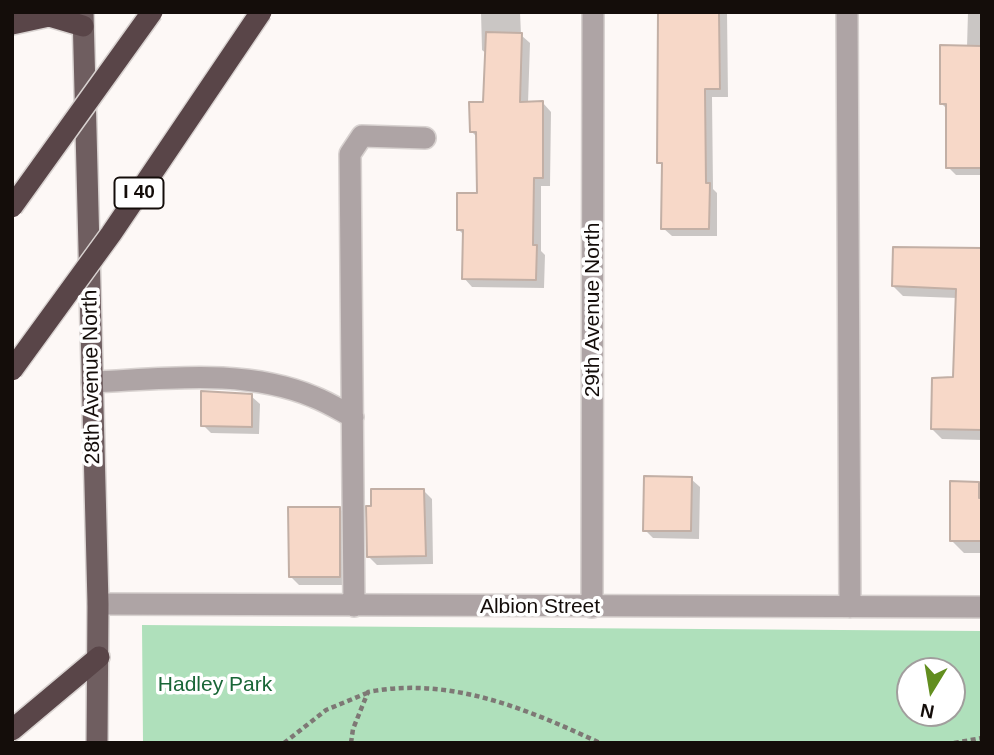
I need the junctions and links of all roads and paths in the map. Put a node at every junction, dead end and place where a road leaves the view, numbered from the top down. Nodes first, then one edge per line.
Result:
1 (152, 12) edge
2 (261, 12) edge
3 (593, 12) edge
4 (847, 12) edge
5 (83, 19) edge
6 (12, 24) edge
7 (425, 138) dead end
8 (12, 208) edge
9 (12, 370) edge
10 (92, 382) junction
11 (353, 417) junction
12 (98, 604) junction
13 (354, 606) junction
14 (592, 607) junction
15 (850, 607) junction
16 (982, 607) edge
17 (99, 657) junction
18 (368, 692) junction
19 (12, 730) edge
20 (982, 738) edge
21 (97, 743) edge
22 (284, 743) edge
23 (351, 743) edge
24 (600, 743) edge
25 (954, 743) edge

1 - 8 highway, bridge
2 - 9 highway, I 40, bridge
3 - 14 street, 29th Avenue North
4 - 15 street
5 - 6 highway
5 - 10 main road, 28th Avenue North
7 - 11 street
10 - 11 street
10 - 12 main road, 28th Avenue North
11 - 13 street
12 - 13 street, Albion Street
12 - 17 main road, 28th Avenue North
13 - 14 street, Albion Street
14 - 15 street, Albion Street
15 - 16 street, Albion Street
17 - 19 highway
17 - 21 main road, 28th Avenue North
18 - 22 path
18 - 23 path
18 - 24 path
20 - 25 path

